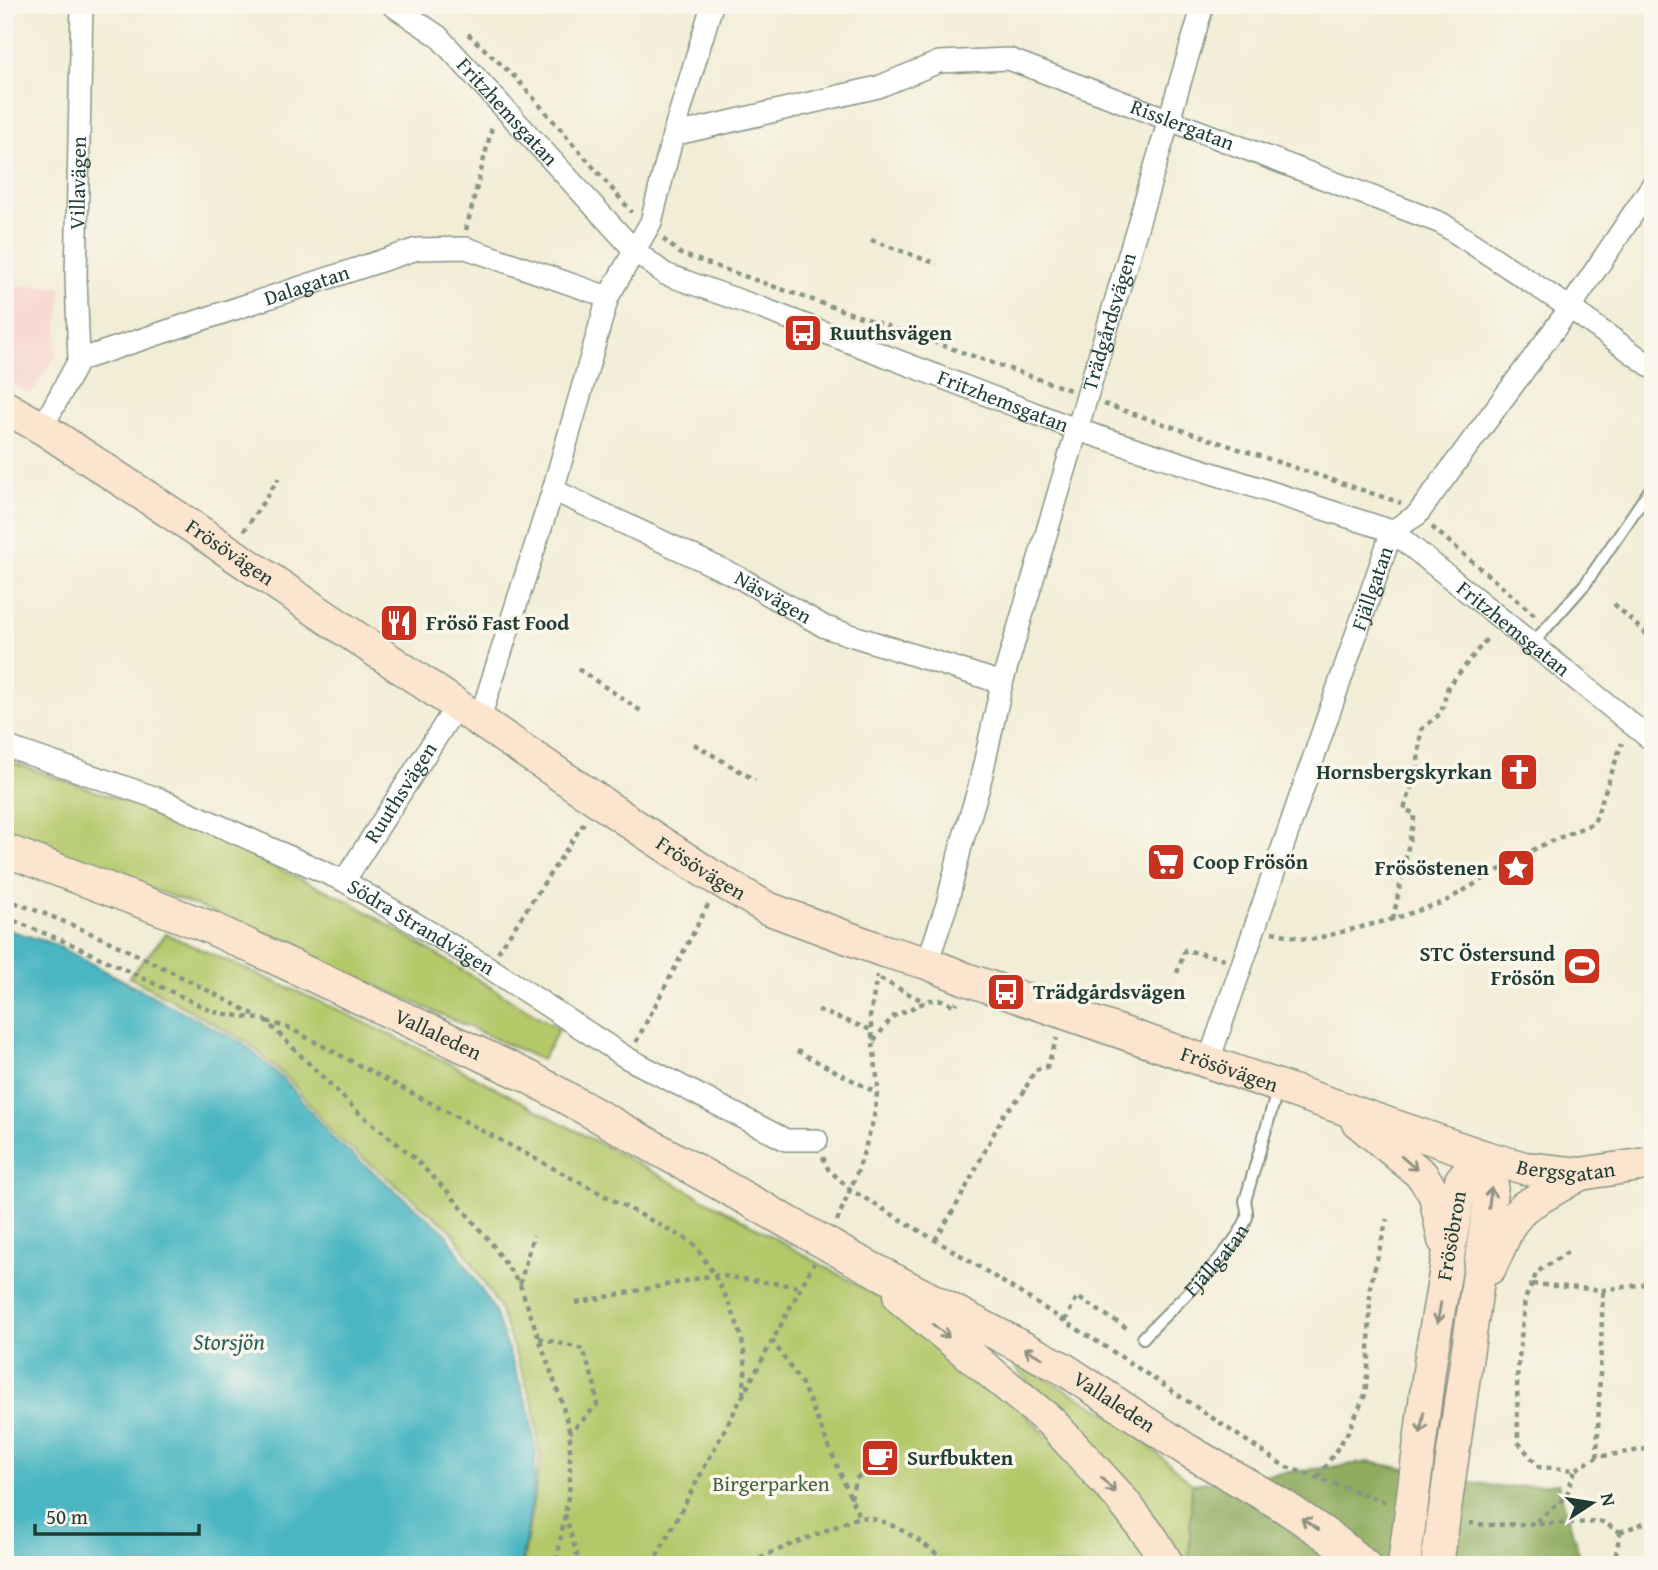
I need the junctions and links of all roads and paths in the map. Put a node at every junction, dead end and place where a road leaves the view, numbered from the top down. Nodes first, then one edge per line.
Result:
1 (82, 5) edge
2 (392, 5) edge
3 (712, 5) edge
4 (1203, 5) edge
5 (462, 28) dead end
6 (502, 106) junction
7 (1170, 118) junction
8 (673, 135) junction
9 (1653, 184) edge
10 (649, 226) junction
11 (871, 240) dead end
12 (466, 248) junction
13 (635, 251) junction
14 (937, 264) dead end
15 (608, 297) junction
16 (1570, 308) junction
17 (79, 360) junction
18 (1653, 368) edge
19 (1087, 398) junction
20 (5, 407) edge
21 (42, 428) junction
22 (1078, 430) junction
23 (279, 478) dead end
24 (1653, 485) edge
25 (552, 490) junction
26 (1391, 531) junction
27 (230, 552) junction
28 (1614, 604) dead end
29 (1503, 619) junction
30 (1653, 640) edge
31 (1533, 643) junction
32 (578, 669) dead end
33 (1002, 683) junction
34 (468, 713) junction
35 (644, 713) dead end
36 (1630, 724) junction
37 (1653, 737) edge
38 (694, 744) dead end
39 (5, 746) edge
40 (755, 780) dead end
41 (588, 817) dead end
42 (5, 850) edge
43 (344, 881) junction
44 (712, 897) dead end
45 (5, 899) edge
46 (5, 917) edge
47 (1393, 919) junction
48 (1255, 928) junction
49 (927, 963) junction
50 (878, 964) junction
51 (1242, 964) junction
52 (488, 967) junction
53 (1177, 973) dead end
54 (818, 1010) dead end
55 (265, 1020) junction
56 (872, 1030) junction
57 (873, 1042) junction
58 (797, 1051) dead end
59 (1051, 1054) dead end
60 (627, 1058) junction
61 (1209, 1060) junction
62 (1279, 1085) junction
63 (877, 1093) junction
64 (1337, 1105) junction
65 (817, 1140) joint
66 (1482, 1156) junction
67 (1653, 1163) edge
68 (1580, 1174) junction
69 (851, 1190) junction
70 (1387, 1219) dead end
71 (835, 1225) dead end
72 (533, 1236) dead end
73 (935, 1240) junction
74 (1568, 1252) dead end
75 (850, 1257) junction
76 (1448, 1259) junction
77 (815, 1261) dead end
78 (715, 1275) junction
79 (1653, 1283) edge
80 (1532, 1284) junction
81 (520, 1285) junction
82 (801, 1287) junction
83 (1603, 1290) junction
84 (1475, 1302) junction
85 (576, 1303) dead end
86 (1065, 1321) junction
87 (538, 1338) junction
88 (1143, 1338) joint
89 (772, 1340) junction
90 (743, 1393) junction
91 (569, 1433) junction
92 (1653, 1448) edge
93 (1597, 1457) junction
94 (867, 1468) dead end
95 (1575, 1470) junction
96 (1319, 1477) junction
97 (851, 1499) junction
98 (1395, 1506) dead end
99 (565, 1513) junction
100 (859, 1517) junction
101 (1457, 1522) dead end
102 (1536, 1522) junction
103 (1653, 1522) edge
104 (1620, 1532) junction
105 (555, 1565) edge
106 (589, 1565) edge
107 (652, 1565) edge
108 (741, 1565) edge
109 (951, 1565) edge
110 (1168, 1565) edge
111 (1364, 1565) edge
112 (1404, 1565) edge
113 (1437, 1565) edge
114 (1614, 1565) edge

1 - 17 street, Villavägen
2 - 6 street, Fritzhemsgatan
3 - 8 street, Ruuthsvägen
4 - 7 street, Trädgårdsvägen
5 - 10 path
6 - 12 path
6 - 13 street, Fritzhemsgatan
7 - 8 street, Risslergatan
7 - 16 street, Risslergatan
7 - 19 street, Trädgårdsvägen
8 - 10 street, Ruuthsvägen
9 - 16 street, Fjällgatan
10 - 13 street, Ruuthsvägen
10 - 19 path
11 - 14 path
12 - 15 street, Dalagatan
12 - 17 street, Dalagatan
13 - 15 street, Ruuthsvägen
13 - 22 street, Fritzhemsgatan
15 - 25 street, Ruuthsvägen
16 - 18 street, Risslergatan
16 - 26 street, Fjällgatan
17 - 21 street
19 - 22 street, Trädgårdsvägen
20 - 21 street, Frösövägen
21 - 27 street, Frösövägen
22 - 26 street, Fritzhemsgatan
22 - 33 street, Trädgårdsvägen
23 - 27 path
24 - 31 lane
25 - 33 street, Näsvägen
25 - 34 street, Ruuthsvägen
26 - 29 street, Fritzhemsgatan
26 - 48 street, Fjällgatan
27 - 34 street, Frösövägen
28 - 30 path
29 - 31 street, Fritzhemsgatan
29 - 47 path
31 - 36 street, Fritzhemsgatan
32 - 35 path
33 - 49 street, Trädgårdsvägen
34 - 43 street, Ruuthsvägen
34 - 50 street, Frösövägen
36 - 37 street, Fritzhemsgatan
36 - 47 path
38 - 40 path
39 - 43 street, Södra Strandvägen
41 - 52 path
42 - 75 street, Vallaleden
43 - 52 street, Södra Strandvägen
44 - 60 path
45 - 55 path
46 - 55 path
47 - 48 path
48 - 51 street, Fjällgatan
49 - 50 street, Frösövägen
49 - 61 street, Frösövägen
50 - 56 path
50 - 57 path
51 - 53 path
51 - 61 street, Fjällgatan
52 - 60 street, Södra Strandvägen
54 - 56 path
55 - 78 path
55 - 81 path
56 - 57 path
57 - 63 path
58 - 63 path
59 - 73 path
60 - 65 street, Södra Strandvägen
61 - 62 street, Frösövägen
62 - 64 street, Frösövägen
62 - 88 lane, Fjällgatan
63 - 69 path
64 - 66 street, Frösövägen
64 -> 76 street
65 - 69 path
66 - 68 street, Bergsgatan
66 - 76 street, Frösöbron
84 -> 66 street, Frösöbron
67 - 68 street, Bergsgatan
68 - 84 street
69 - 71 path
69 - 73 path
70 - 96 path
72 - 81 path
73 - 86 path
74 - 80 path
75 -> 110 street, Vallaleden
111 -> 75 street, Vallaleden
76 -> 112 street, Frösöbron, bridge
77 - 82 path
78 - 82 path
78 - 85 path
78 - 90 path
79 - 83 path
80 - 83 path
80 - 95 path
81 - 87 path
82 - 89 path
83 - 93 path
84 - 113 street, Frösöbron, bridge
86 - 88 path
86 - 96 path
87 - 91 path
87 - 91 path
89 - 90 path
89 - 97 path
90 - 107 path
91 - 99 path
92 - 93 path
93 - 95 path
94 - 97 path
95 - 102 path
96 - 98 path
97 - 100 path
99 - 105 path
99 - 106 path
100 - 108 path
100 - 109 path
101 - 102 path
102 - 104 path
103 - 104 path
104 - 114 path

